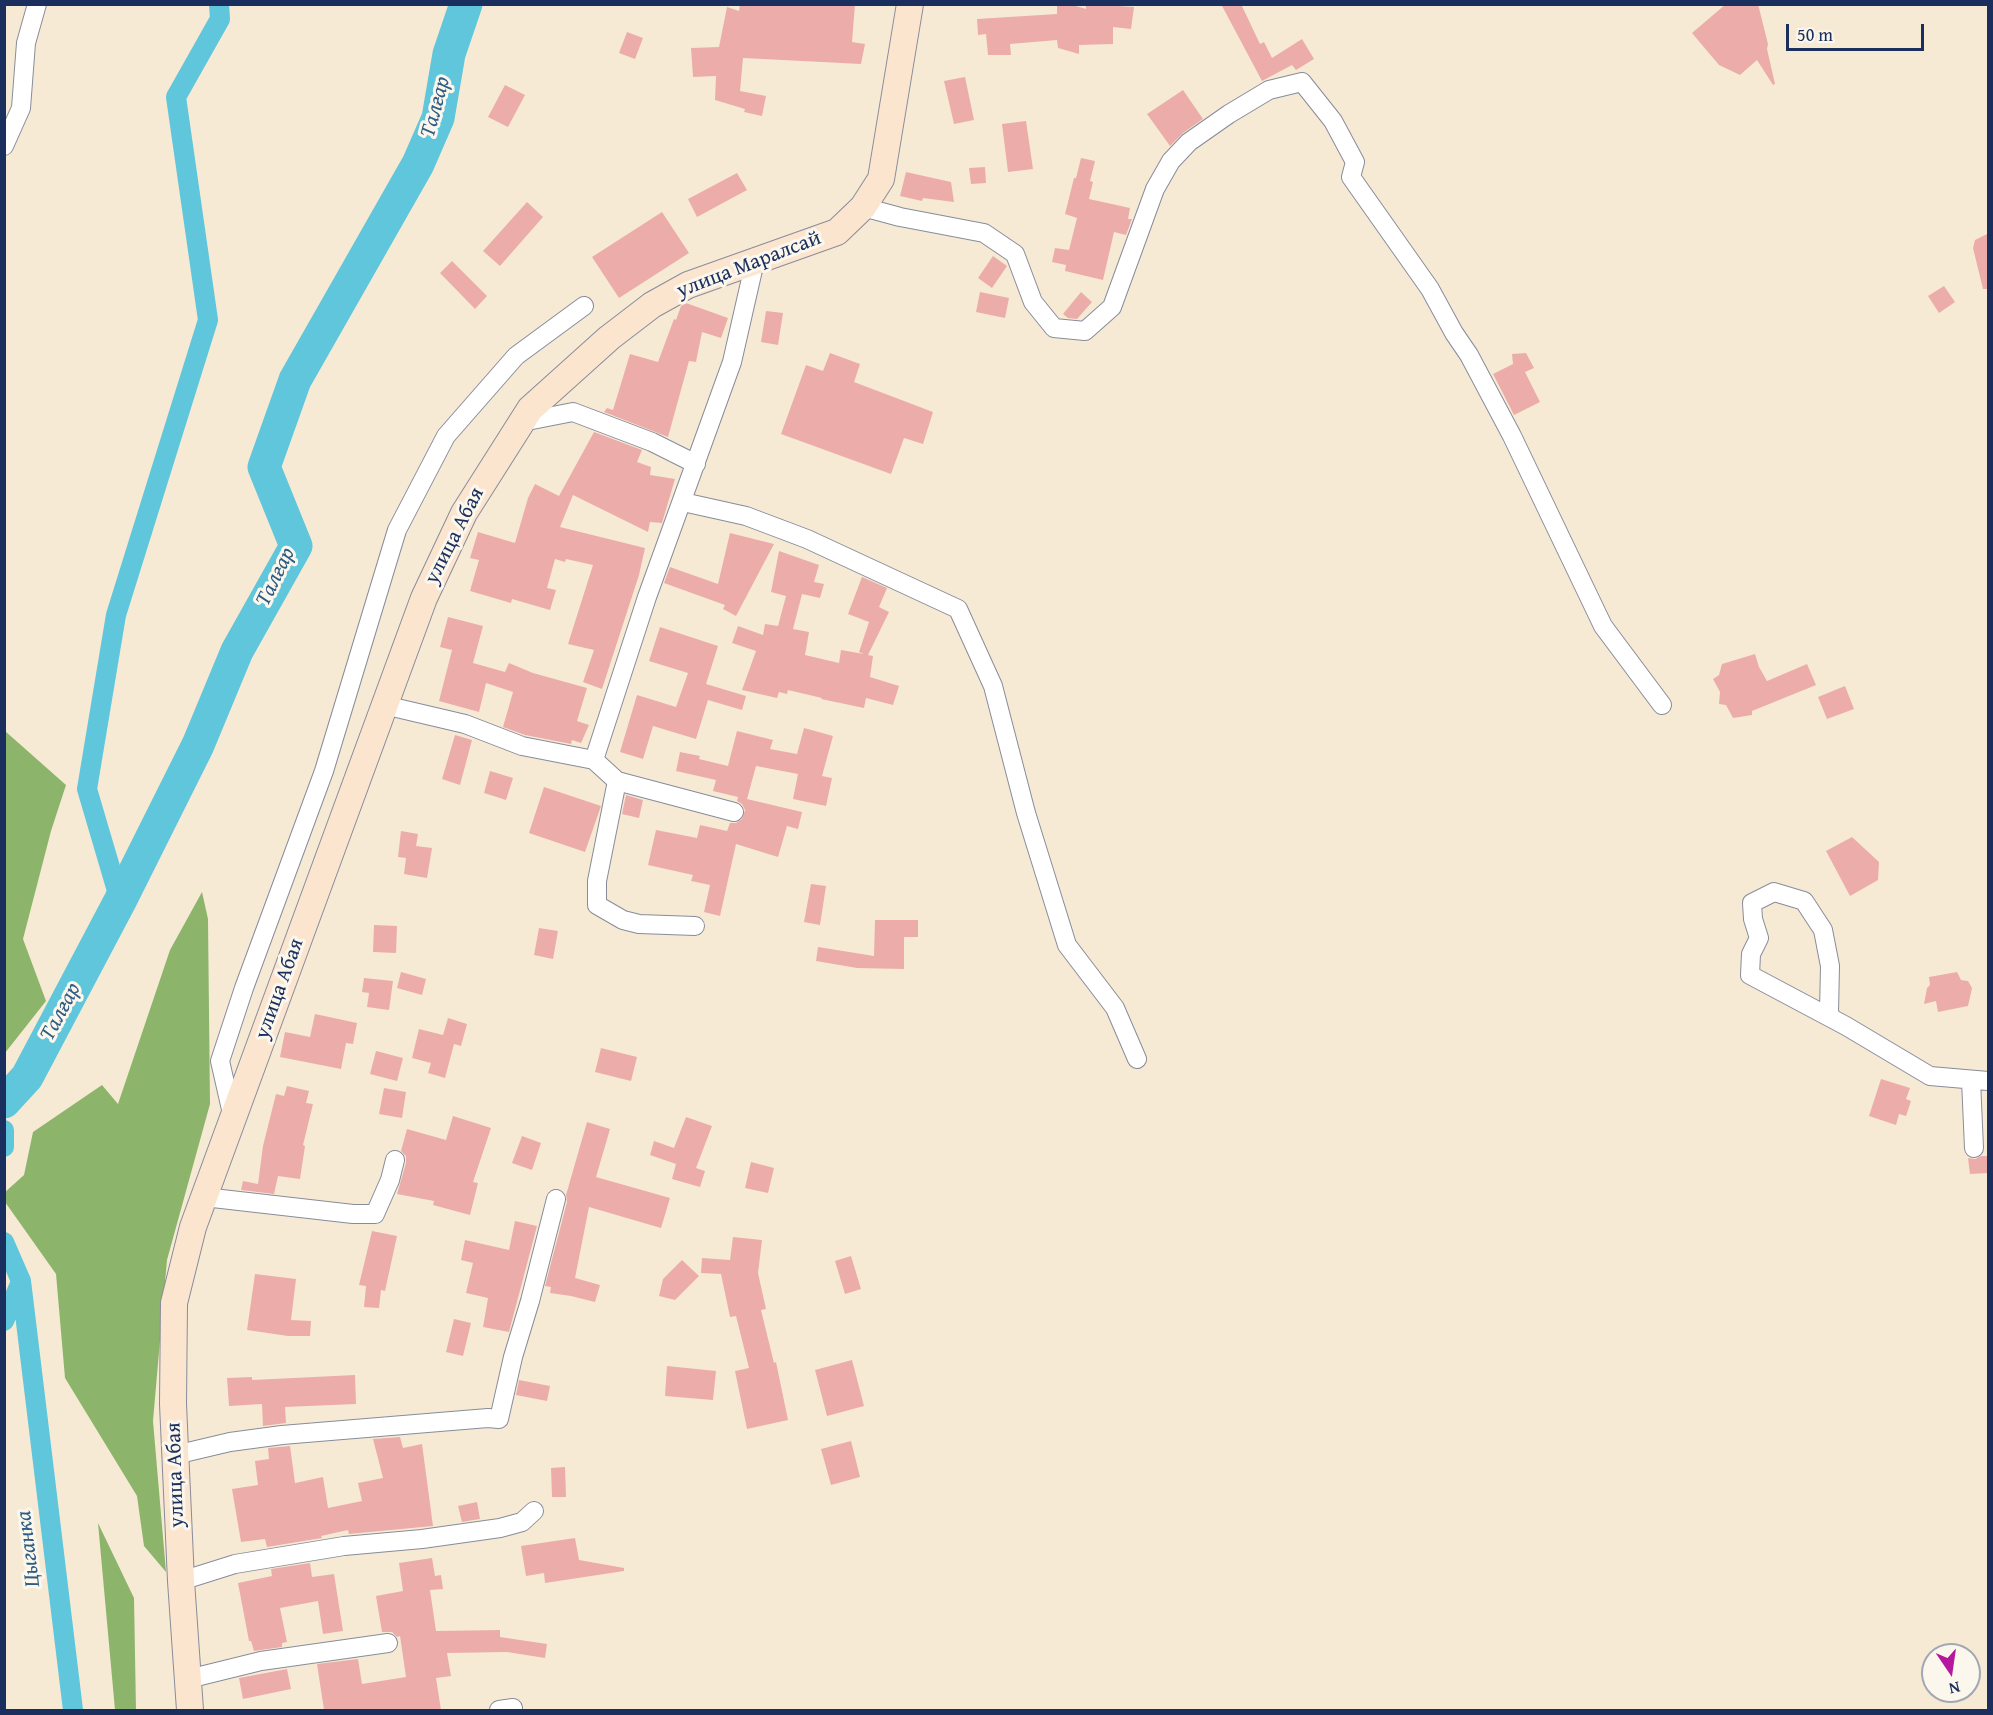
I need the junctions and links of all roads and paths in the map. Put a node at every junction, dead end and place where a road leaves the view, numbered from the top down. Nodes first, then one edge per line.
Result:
1 (37, 4) edge
2 (910, 4) edge
3 (4, 146) edge
4 (863, 207) junction
5 (756, 261) junction
6 (584, 306) dead end
7 (609, 338) joint
8 (522, 422) junction
9 (696, 464) junction
10 (683, 502) junction
11 (384, 705) junction
12 (1662, 705) dead end
13 (594, 760) junction
14 (617, 781) junction
15 (734, 812) dead end
16 (695, 926) dead end
17 (1831, 1017) junction
18 (1137, 1059) dead end
19 (1980, 1080) edge
20 (233, 1118) junction
21 (1974, 1148) dead end
22 (395, 1160) dead end
23 (204, 1197) junction
24 (556, 1199) dead end
25 (175, 1455) junction
26 (534, 1511) dead end
27 (181, 1581) junction
28 (388, 1643) dead end
29 (188, 1679) junction
30 (190, 1710) edge

1 - 3 street
2 - 4 street, улица Маралсай
4 - 5 street, улица Маралсай
4 - 12 street
5 - 7 street, улица Маралсай
5 - 9 street
6 - 20 street
7 - 8 street, улица Абая
8 - 9 street
8 - 11 street, улица Абая
9 - 10 street
10 - 13 street
10 - 18 street
11 - 13 street
11 - 20 street, улица Абая
13 - 14 street
14 - 15 street
14 - 16 street
17 - 17 street
17 - 19 street
19 - 21 street
20 - 23 street, улица Абая
22 - 23 street
23 - 25 street, улица Абая
24 - 25 street
25 - 27 street, улица Абая
26 - 27 street
27 - 29 street, улица Абая
28 - 29 street
29 - 30 street, улица Абая

